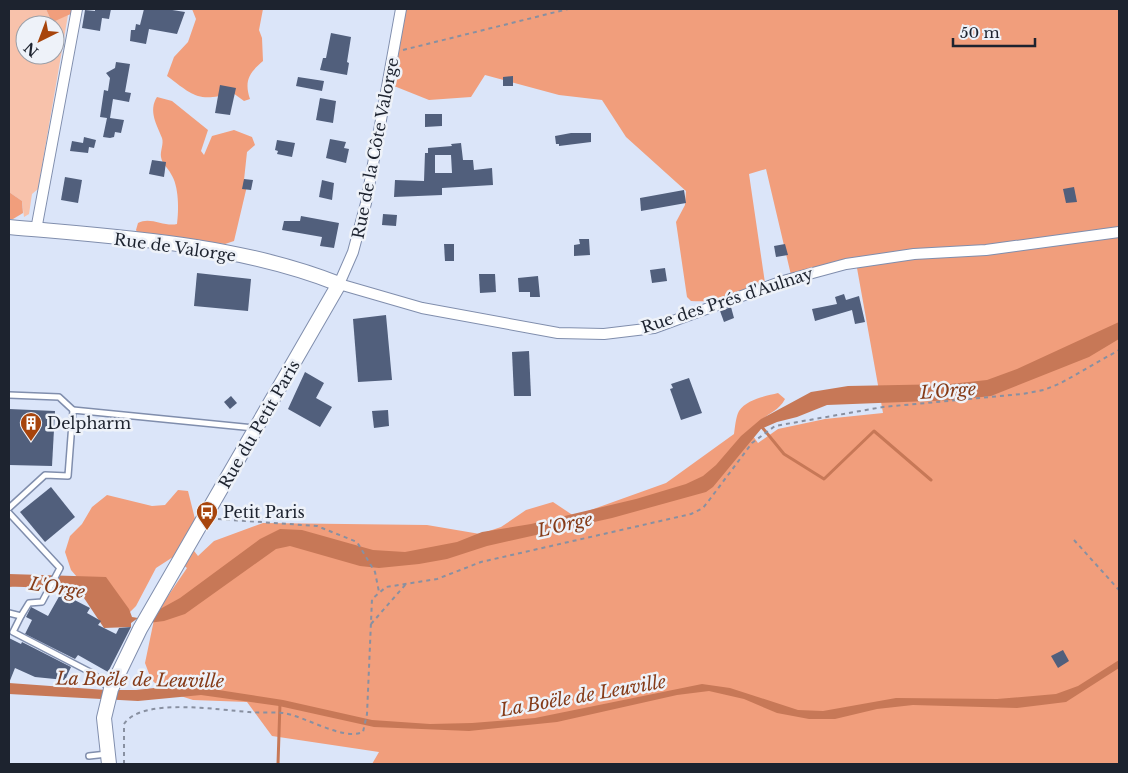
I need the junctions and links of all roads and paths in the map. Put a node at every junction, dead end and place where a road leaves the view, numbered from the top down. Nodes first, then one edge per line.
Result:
1 (76, 9) edge
2 (401, 9) edge
3 (568, 9) edge
4 (394, 53) junction
5 (9, 227) edge
6 (36, 230) junction
7 (1119, 232) edge
8 (339, 284) junction
9 (1119, 350) edge
10 (9, 395) edge
11 (73, 410) junction
12 (257, 428) junction
13 (9, 508) edge
14 (9, 513) edge
15 (211, 518) dead end
16 (1074, 540) dead end
17 (407, 583) junction
18 (1119, 590) edge
19 (379, 592) junction
20 (9, 613) edge
21 (21, 616) junction
22 (371, 624) junction
23 (111, 689) junction
24 (89, 756) dead end
25 (108, 759) edge
26 (124, 764) edge

1 - 6 street
2 - 4 street, Rue de la Côte Valorge
3 - 4 path
4 - 8 street, Rue de la Côte Valorge
5 - 6 street, Rue de Valorge
6 - 8 street, Rue de Valorge
7 - 8 street, Rue des Prés d'Aulnay
8 - 12 street, Rue du Petit Paris
9 - 17 path
10 - 11 lane
11 - 12 lane
11 - 13 lane
12 - 23 street, Rue du Petit Paris
14 - 21 lane
15 - 19 path
16 - 18 path
17 - 19 path
17 - 22 path
19 - 22 path
20 - 21 lane
21 - 23 lane
22 - 26 path
23 - 25 street, Rue du Petit Paris
24 - 25 lane

